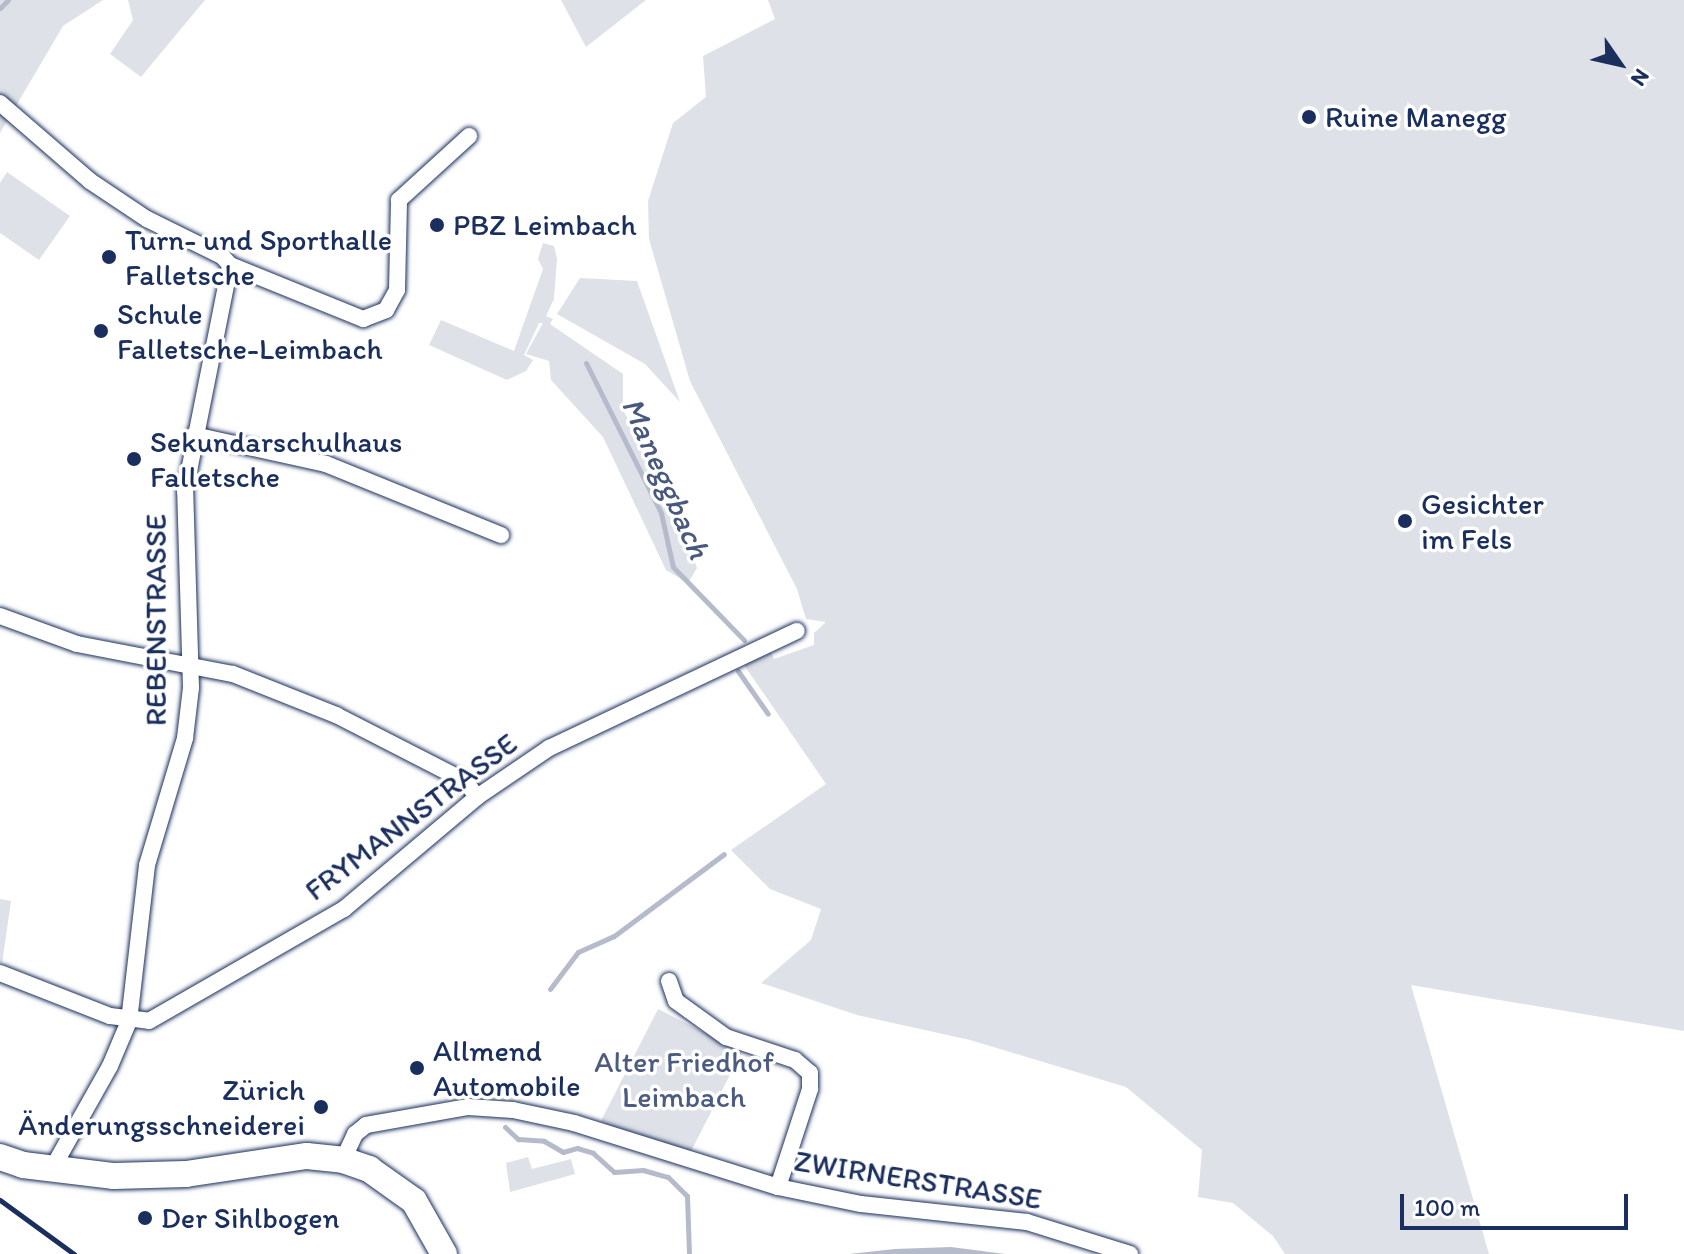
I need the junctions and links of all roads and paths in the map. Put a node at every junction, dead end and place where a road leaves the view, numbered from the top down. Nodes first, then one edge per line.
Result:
1 (4, 108) edge
2 (469, 136) dead end
3 (230, 265) junction
4 (194, 435) junction
5 (501, 535) dead end
6 (0, 616) edge
7 (797, 631) dead end
8 (189, 662) junction
9 (477, 797) junction
10 (0, 973) edge
11 (669, 981) dead end
12 (129, 1021) junction
13 (0, 1157) edge
14 (343, 1160) junction
15 (52, 1169) junction
16 (778, 1187) junction
17 (444, 1254) edge
18 (1130, 1254) edge

1 - 3 street
2 - 3 street
3 - 4 street, REBENSTRASSE
4 - 5 street
4 - 8 street, REBENSTRASSE
6 - 8 street
7 - 9 street, FRYMANNSTRASSE
8 - 9 street
8 - 12 street, REBENSTRASSE
9 - 12 street, FRYMANNSTRASSE
10 - 12 street
11 - 16 street
12 - 15 street
13 - 15 main road
14 - 15 main road
14 - 16 street, ZWIRNERSTRASSE
14 - 17 main road
16 - 18 street, ZWIRNERSTRASSE

